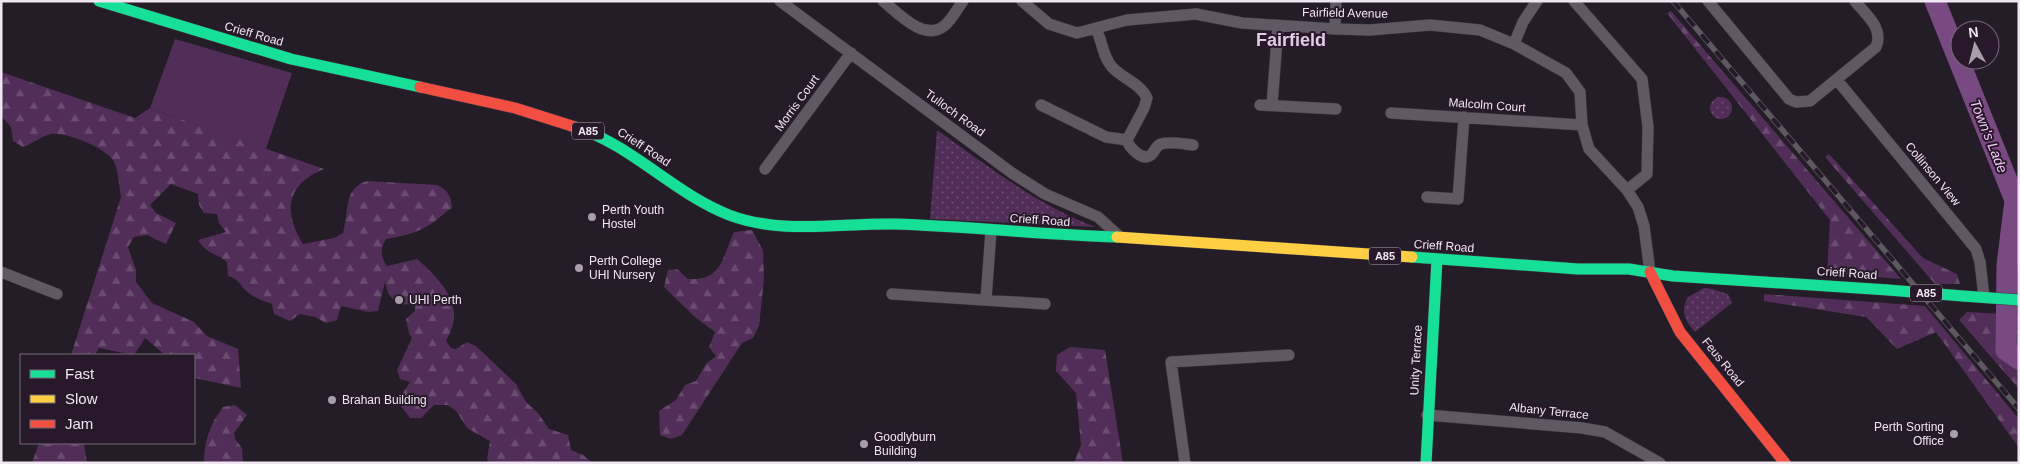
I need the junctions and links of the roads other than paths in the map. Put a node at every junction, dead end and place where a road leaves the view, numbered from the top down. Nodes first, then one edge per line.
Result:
1 (99, 1) edge
2 (780, 1) edge
3 (883, 1) edge
4 (963, 1) edge
5 (1336, 1) edge
6 (1537, 1) edge
7 (1574, 1) edge
8 (1708, 1) edge
9 (1855, 1) edge
10 (1026, 2) edge
11 (120, 4) edge
12 (1278, 26) junction
13 (1096, 28) junction
14 (1335, 29) junction
15 (1514, 44) junction
16 (851, 53) junction
17 (1836, 80) junction
18 (1041, 105) dead end
19 (1336, 109) dead end
20 (1391, 113) dead end
21 (1464, 117) junction
22 (1582, 125) junction
23 (1127, 140) junction
24 (1193, 144) dead end
25 (765, 168) dead end
26 (1627, 190) junction
27 (1427, 198) dead end
28 (991, 231) junction
29 (1120, 237) junction
30 (1437, 259) junction
31 (1, 272) edge
32 (1650, 272) junction
33 (57, 294) dead end
34 (892, 294) dead end
35 (1984, 297) junction
36 (986, 299) junction
37 (2019, 300) edge
38 (1045, 304) dead end
39 (1289, 355) dead end
40 (1427, 415) junction
41 (1185, 463) edge
42 (1426, 463) edge
43 (1660, 463) edge
44 (1785, 463) edge

1 - 11 main road, Crieff Road / A85
2 - 16 street, Tulloch Road
3 - 4 street
5 - 14 street
6 - 15 street
7 - 26 street
8 - 17 street
9 - 17 street
10 - 13 street, Fairfield Avenue
11 - 28 main road, Crieff Road / A85
12 - 13 street, Fairfield Avenue
12 - 14 street, Fairfield Avenue
12 - 19 street
13 - 23 street
14 - 15 street, Fairfield Avenue
15 - 22 street, Fairfield Avenue
16 - 25 street, Morris Court
16 - 29 street, Tulloch Road
17 - 35 street, Collinson View
18 - 23 street
20 - 21 street, Malcolm Court
21 - 22 street, Malcolm Court
21 - 27 street
22 - 26 street, Fairfield Avenue
23 - 24 street
26 - 32 street, Fairfield Avenue
28 - 29 main road, Crieff Road / A85
28 - 36 street
29 - 30 main road, Crieff Road / A85
30 - 32 main road, Crieff Road / A85
30 - 40 main road, Unity Terrace
31 - 33 street
32 - 35 main road, Crieff Road / A85, bridge
32 - 44 main road, Feus Road
34 - 36 street
35 - 37 main road, Crieff Road / A85
36 - 38 street
39 - 41 street
40 - 42 main road, Unity Terrace
40 - 43 street, Albany Terrace

